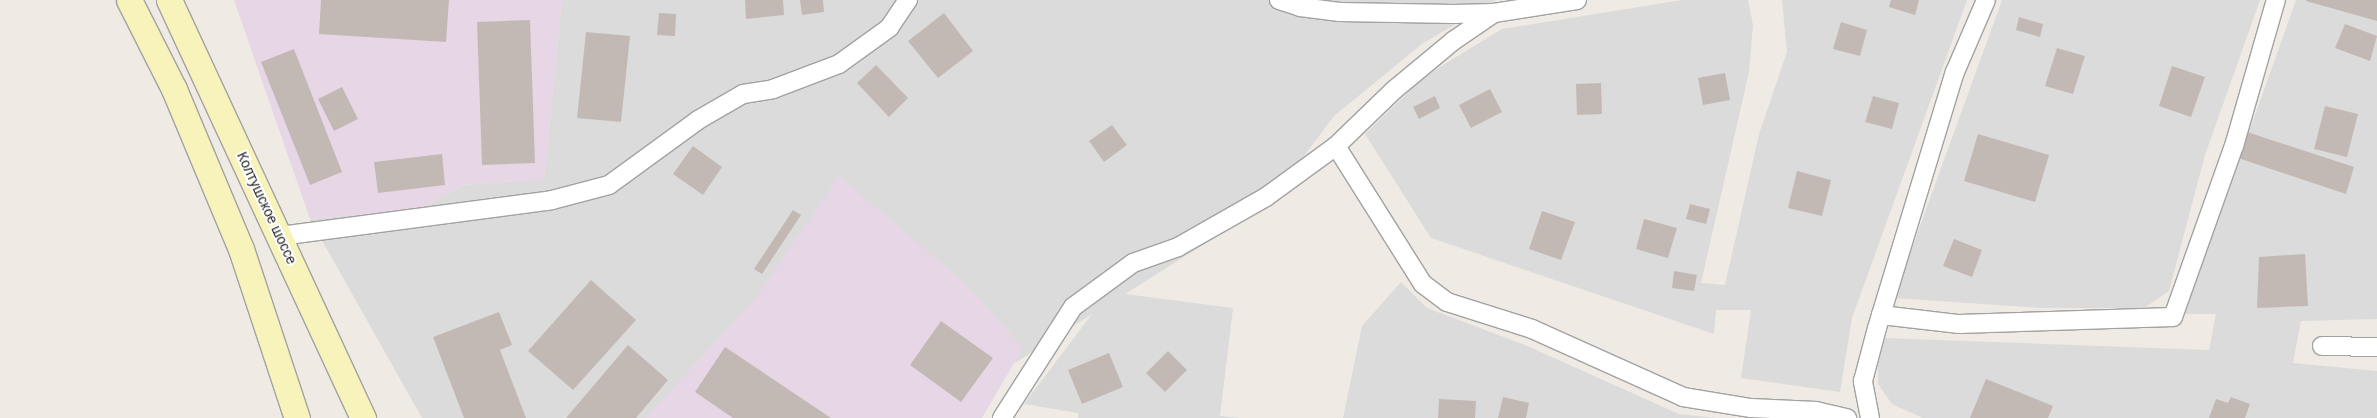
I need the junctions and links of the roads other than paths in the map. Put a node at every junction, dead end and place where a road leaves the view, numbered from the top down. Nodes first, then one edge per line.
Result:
1 (128, 0) edge
2 (168, 0) edge
3 (908, 0) edge
4 (1279, 0) edge
5 (1577, 0) edge
6 (1986, 0) edge
7 (2276, 0) edge
8 (1494, 13) junction
9 (1336, 146) junction
10 (280, 236) junction
11 (1881, 315) junction
12 (2322, 346) dead end
13 (2377, 347) edge
14 (297, 418) edge
15 (363, 418) edge
16 (1002, 418) edge
17 (1847, 418) edge
18 (1870, 418) edge

1 - 14 main road
2 - 10 main road, Колтушское шоссе
3 - 10 street
4 - 8 street
5 - 8 street
6 - 11 street
7 - 11 street
8 - 9 street
9 - 16 street
9 - 17 street
10 - 15 main road, Колтушское шоссе
11 - 18 street
12 - 13 street

